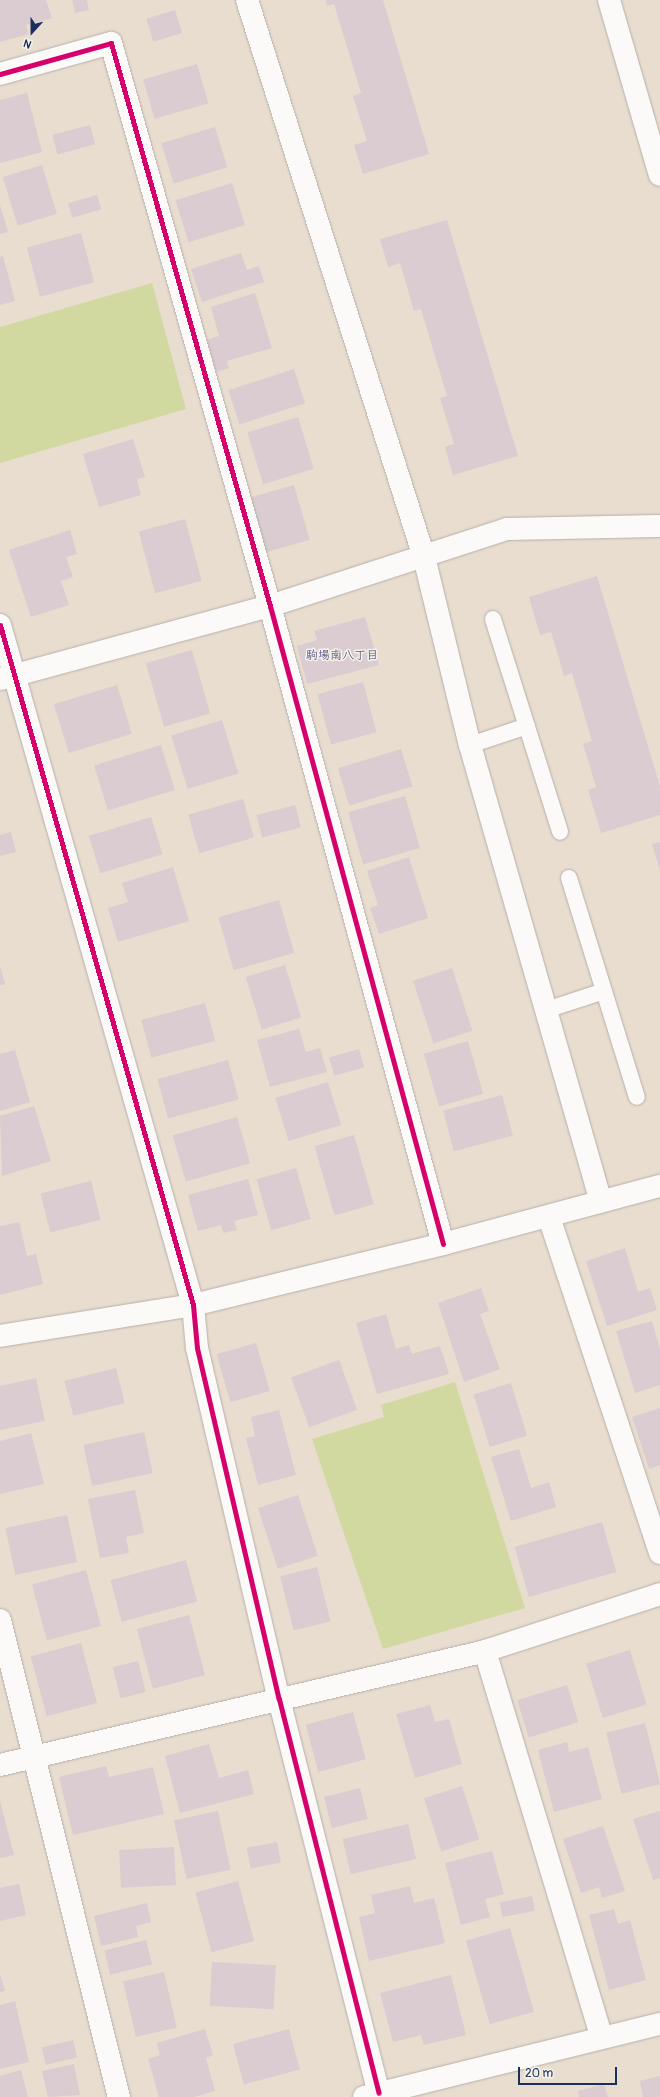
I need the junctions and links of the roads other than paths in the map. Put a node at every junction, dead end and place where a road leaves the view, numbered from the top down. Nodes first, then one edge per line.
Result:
1 (247, 0) edge
2 (609, 0) edge
3 (0, 74) edge
4 (660, 175) edge
5 (660, 526) edge
6 (424, 557) junction
7 (270, 606) junction
8 (493, 619) dead end
9 (0, 624) edge
10 (7, 678) edge
11 (527, 726) junction
12 (470, 745) junction
13 (560, 832) dead end
14 (569, 878) dead end
15 (604, 991) junction
16 (546, 1010) junction
17 (637, 1097) dead end
18 (660, 1186) edge
19 (601, 1202) junction
20 (549, 1217) junction
21 (443, 1244) junction
22 (193, 1305) junction
23 (0, 1336) edge
24 (660, 1553) edge
25 (660, 1594) edge
26 (0, 1620) edge
27 (485, 1651) junction
28 (279, 1699) junction
29 (34, 1756) junction
30 (0, 1765) edge
31 (660, 2024) edge
32 (602, 2038) junction
33 (371, 2095) edge
34 (119, 2097) edge

1 - 6 street
2 - 4 street
3 - 7 street
5 - 6 street
6 - 7 street
6 - 12 street
7 - 10 street
7 - 21 street
8 - 11 lane
9 - 10 street
10 - 22 street
11 - 12 lane
11 - 13 lane
12 - 16 street
14 - 15 lane
15 - 16 lane
15 - 17 lane
16 - 19 street
18 - 19 street
19 - 20 street
20 - 21 street
20 - 24 street
21 - 22 street
22 - 23 street
22 - 28 street
25 - 27 street
26 - 29 street
27 - 28 street
27 - 32 street
28 - 29 street
28 - 33 street
29 - 30 street
29 - 34 street
31 - 32 street
32 - 33 street

